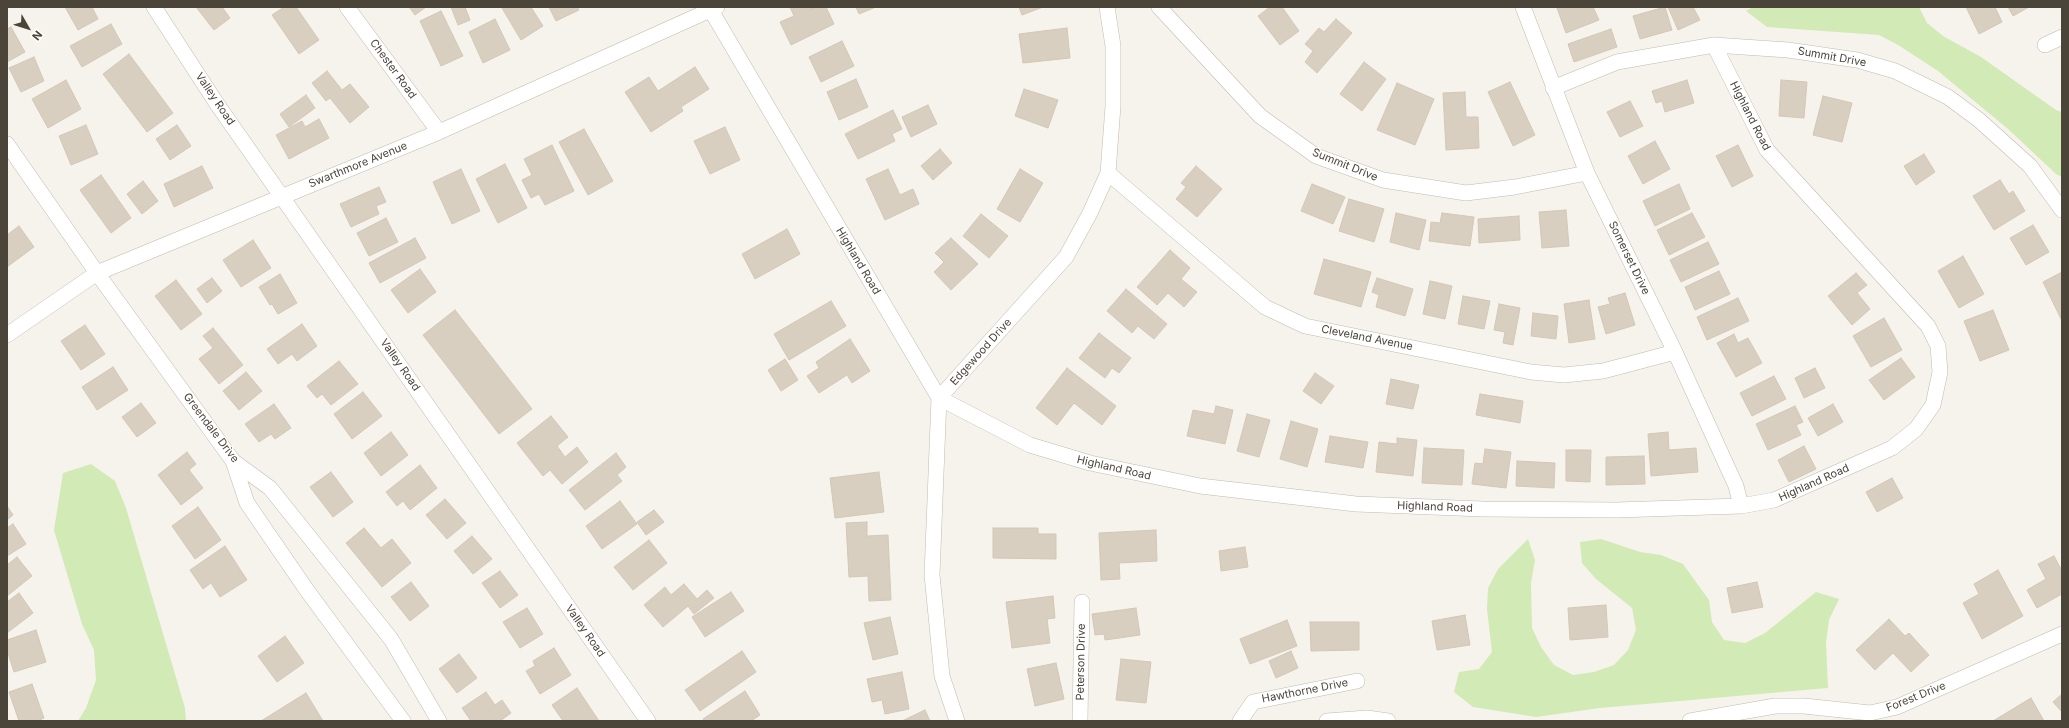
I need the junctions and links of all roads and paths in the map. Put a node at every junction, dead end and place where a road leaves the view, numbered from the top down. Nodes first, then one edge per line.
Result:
1 (154, 7) edge
2 (347, 7) edge
3 (1107, 7) edge
4 (1159, 7) edge
5 (1523, 7) edge
6 (712, 8) edge
7 (2062, 37) edge
8 (1714, 45) junction
9 (2045, 45) dead end
10 (1553, 88) junction
11 (439, 132) junction
12 (7, 144) edge
13 (1108, 172) junction
14 (1587, 172) junction
15 (282, 196) junction
16 (2062, 210) edge
17 (97, 273) junction
18 (7, 335) edge
19 (1675, 352) junction
20 (939, 398) junction
21 (233, 461) junction
22 (1741, 506) junction
23 (1082, 602) dead end
24 (2062, 634) edge
25 (1357, 681) dead end
26 (1870, 717) edge
27 (403, 721) edge
28 (439, 721) edge
29 (648, 721) edge
30 (956, 721) edge
31 (1080, 721) edge
32 (1240, 721) edge
33 (1327, 721) edge
34 (1388, 721) edge
35 (1690, 721) edge

1 - 15 street, Valley Road
2 - 11 street, Chester Road
3 - 13 street, Edgewood Drive
4 - 14 street, Summit Drive
5 - 10 street, Somerset Drive
6 - 11 street, Swarthmore Avenue
6 - 20 street, Highland Road
7 - 9 street
8 - 10 street, Summit Drive
8 - 16 street, Summit Drive
8 - 22 street, Highland Road
10 - 14 street, Somerset Drive
11 - 15 street, Swarthmore Avenue
12 - 17 street, Greendale Drive
13 - 19 street, Cleveland Avenue
13 - 20 street, Edgewood Drive
14 - 19 street, Somerset Drive
15 - 17 street, Swarthmore Avenue
15 - 29 street, Valley Road
17 - 18 street, Swarthmore Avenue
17 - 21 street, Greendale Drive
19 - 22 street, Somerset Drive
20 - 22 street, Highland Road
20 - 30 street
21 - 27 street
21 - 28 street, Greendale Drive
23 - 31 street, Peterson Drive
24 - 26 street, Forest Drive
25 - 32 street, Hawthorne Drive
26 - 35 street, Forest Drive
33 - 34 street

